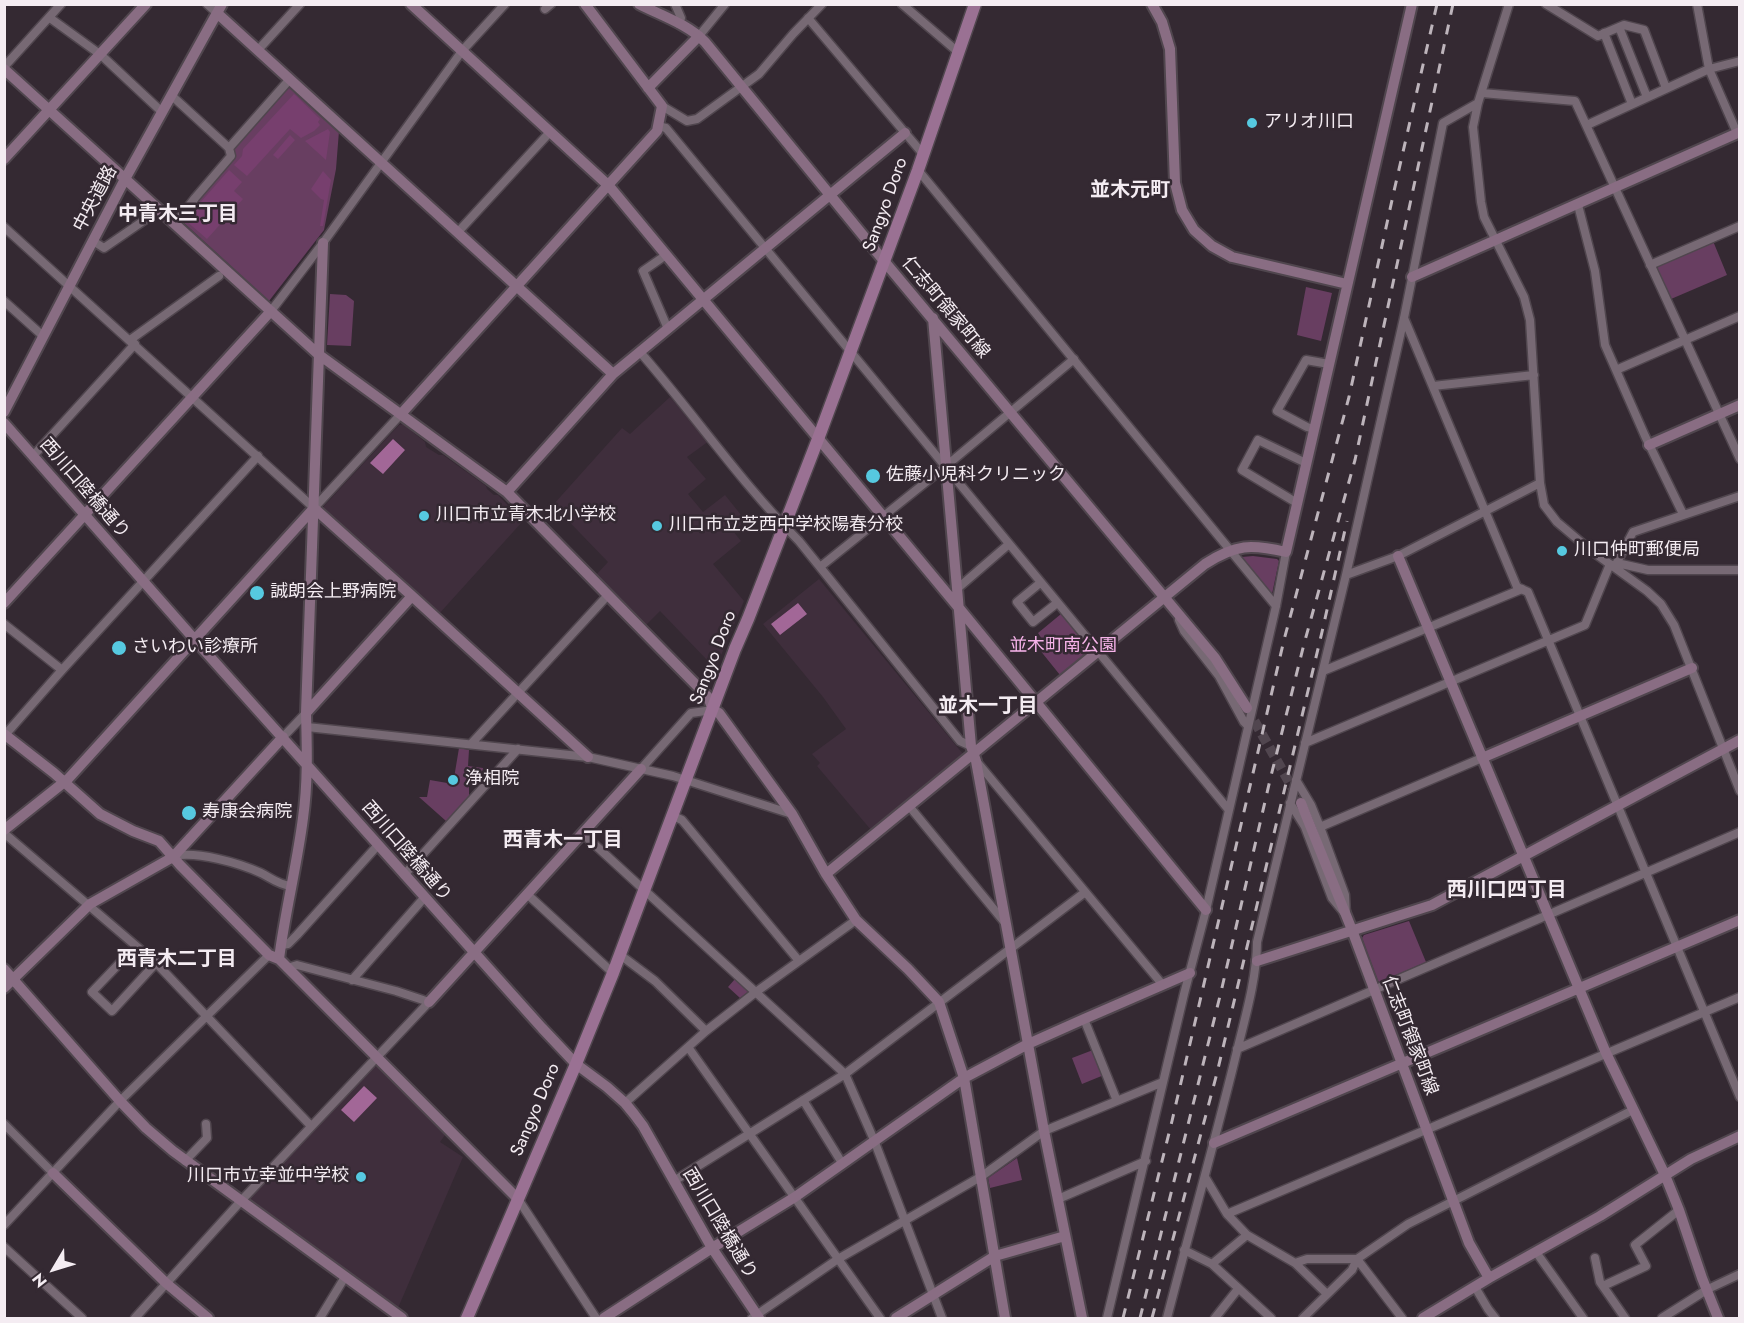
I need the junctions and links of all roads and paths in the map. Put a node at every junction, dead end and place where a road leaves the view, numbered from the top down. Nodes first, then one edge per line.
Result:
1 (62, 4) edge
2 (146, 4) edge
3 (207, 4) edge
4 (300, 4) edge
5 (411, 4) edge
6 (505, 4) edge
7 (585, 4) edge
8 (639, 4) edge
9 (675, 4) edge
10 (725, 4) edge
11 (822, 4) edge
12 (902, 4) edge
13 (975, 4) edge
14 (1152, 4) edge
15 (1412, 4) edge
16 (1509, 4) edge
17 (1546, 4) edge
18 (1697, 4) edge
19 (219, 9) edge
20 (50, 18) junction
21 (808, 18) junction
22 (679, 24) junction
23 (1619, 27) junction
24 (1604, 33) junction
25 (699, 36) junction
26 (258, 50) junction
27 (462, 51) junction
28 (958, 52) junction
29 (101, 55) junction
30 (1740, 61) edge
31 (4, 68) edge
32 (1709, 69) junction
33 (290, 79) junction
34 (742, 87) junction
35 (648, 88) junction
36 (1666, 88) junction
37 (1482, 93) junction
38 (171, 95) junction
39 (1647, 97) junction
40 (1478, 103) junction
41 (1632, 104) junction
42 (662, 106) junction
43 (49, 110) junction
44 (162, 112) junction
45 (1587, 125) junction
46 (658, 126) junction
47 (550, 132) junction
48 (906, 133) junction
49 (1738, 133) edge
50 (229, 148) junction
51 (923, 154) junction
52 (4, 159) edge
53 (381, 161) junction
54 (918, 170) junction
55 (125, 179) junction
56 (609, 186) junction
57 (1615, 188) junction
58 (830, 195) junction
59 (153, 204) junction
60 (1578, 205) junction
61 (175, 224) junction
62 (1740, 226) edge
63 (4, 227) edge
64 (458, 232) junction
65 (1496, 240) junction
66 (93, 241) junction
67 (323, 243) junction
68 (766, 248) junction
69 (666, 255) junction
70 (884, 261) junction
71 (1650, 265) junction
72 (219, 276) dead end
73 (1412, 276) junction
74 (1347, 284) junction
75 (69, 286) junction
76 (517, 286) junction
77 (4, 301) edge
78 (703, 301) junction
79 (270, 311) junction
80 (1740, 316) edge
81 (933, 318) junction
82 (1404, 318) junction
83 (668, 329) junction
84 (43, 336) junction
85 (1685, 340) junction
86 (132, 342) junction
87 (851, 351) junction
88 (640, 352) junction
89 (318, 354) junction
90 (1074, 359) junction
91 (1329, 364) junction
92 (1616, 370) junction
93 (613, 374) junction
94 (1534, 375) junction
95 (1433, 386) junction
96 (193, 397) junction
97 (1740, 405) edge
98 (4, 411) edge
99 (1010, 412) junction
100 (401, 414) junction
101 (1719, 414) junction
102 (4, 423) edge
103 (1314, 429) junction
104 (818, 439) junction
105 (1649, 445) junction
106 (33, 456) junction
107 (258, 456) junction
108 (1740, 459) edge
109 (1306, 464) junction
110 (946, 466) junction
111 (1540, 483) junction
112 (507, 492) junction
113 (1740, 496) edge
114 (1297, 504) junction
115 (314, 508) junction
116 (1486, 511) junction
117 (1683, 514) junction
118 (85, 515) junction
119 (883, 516) junction
120 (784, 527) junction
121 (1009, 544) junction
122 (1230, 550) junction
123 (1286, 552) junction
124 (1398, 556) junction
125 (1614, 565) junction
126 (820, 567) junction
127 (1740, 570) edge
128 (1346, 575) junction
129 (143, 581) junction
130 (1040, 583) junction
131 (957, 588) junction
132 (1522, 589) junction
133 (608, 595) junction
134 (412, 596) junction
135 (1164, 598) junction
136 (4, 603) edge
137 (1057, 603) junction
138 (1276, 606) junction
139 (959, 608) junction
140 (1175, 611) junction
141 (4, 624) edge
142 (1428, 628) junction
143 (195, 640) junction
144 (1548, 641) junction
145 (1097, 652) junction
146 (1692, 668) junction
147 (62, 670) junction
148 (1323, 671) junction
149 (1451, 682) junction
150 (517, 693) junction
151 (1035, 702) junction
152 (1247, 708) tunnel mouth
153 (713, 710) junction
154 (306, 713) junction
155 (1580, 716) junction
156 (1248, 726) junction
157 (307, 727) junction
158 (5, 735) edge
159 (283, 737) junction
160 (1740, 740) edge
161 (1305, 743) junction
162 (471, 744) junction
163 (518, 749) junction
164 (1723, 749) junction
165 (974, 754) junction
166 (588, 758) junction
167 (1482, 758) junction
168 (308, 766) junction
169 (641, 769) junction
170 (685, 780) junction
171 (1296, 780) junction
172 (63, 783) junction
173 (1740, 791) edge
174 (1296, 803) junction
175 (1617, 805) junction
176 (909, 806) junction
177 (1228, 808) junction
178 (792, 814) junction
179 (671, 815) junction
180 (1320, 827) junction
181 (4, 832) edge
182 (1740, 832) edge
183 (582, 833) junction
184 (378, 845) junction
185 (1523, 856) junction
186 (173, 857) junction
187 (1646, 873) junction
188 (404, 874) junction
189 (826, 874) junction
190 (291, 886) junction
191 (643, 891) junction
192 (1084, 892) junction
193 (527, 894) junction
194 (424, 898) junction
195 (90, 904) junction
196 (1206, 910) junction
197 (1548, 914) junction
198 (1346, 915) junction
199 (856, 920) junction
200 (1740, 920) edge
201 (1007, 925) junction
202 (1352, 930) junction
203 (282, 945) junction
204 (136, 946) junction
205 (1677, 947) junction
206 (1011, 949) junction
207 (473, 953) junction
208 (619, 954) junction
209 (274, 957) junction
210 (799, 961) junction
211 (1257, 961) junction
212 (156, 963) junction
213 (287, 968) junction
214 (4, 969) edge
215 (613, 973) junction
216 (1190, 973) junction
217 (13, 978) junction
218 (352, 980) junction
219 (1162, 984) junction
220 (4, 988) edge
221 (1374, 989) junction
222 (1579, 989) junction
223 (756, 992) junction
224 (1740, 997) edge
225 (429, 1002) junction
226 (939, 1002) junction
227 (1704, 1012) junction
228 (207, 1016) junction
229 (1084, 1019) junction
230 (706, 1031) junction
231 (1029, 1044) junction
232 (688, 1047) junction
233 (1237, 1049) junction
234 (1606, 1053) junction
235 (378, 1057) junction
236 (576, 1064) junction
237 (1402, 1064) junction
238 (845, 1074) junction
239 (964, 1078) junction
240 (1164, 1082) junction
241 (1740, 1097) edge
242 (803, 1100) junction
243 (120, 1101) junction
244 (1117, 1101) junction
245 (625, 1103) junction
246 (1633, 1110) junction
247 (4, 1124) edge
248 (206, 1124) dead end
249 (311, 1126) junction
250 (1427, 1130) junction
251 (1044, 1131) junction
252 (750, 1133) junction
253 (1740, 1136) edge
254 (874, 1140) junction
255 (1214, 1143) junction
256 (185, 1161) junction
257 (1146, 1161) junction
258 (842, 1163) junction
259 (53, 1173) junction
260 (1665, 1174) junction
261 (982, 1176) junction
262 (1205, 1177) junction
263 (674, 1181) junction
264 (795, 1197) junction
265 (518, 1199) junction
266 (1058, 1199) junction
267 (1454, 1201) junction
268 (240, 1202) junction
269 (1679, 1210) junction
270 (1227, 1214) junction
271 (906, 1220) junction
272 (4, 1225) edge
273 (1247, 1235) junction
274 (1065, 1236) junction
275 (4, 1247) edge
276 (712, 1248) junction
277 (1184, 1250) junction
278 (1536, 1252) junction
279 (995, 1256) junction
280 (1596, 1258) dead end
281 (838, 1259) junction
282 (1357, 1259) junction
283 (1295, 1263) junction
284 (1212, 1264) junction
285 (1740, 1274) edge
286 (345, 1277) junction
287 (1489, 1278) junction
288 (166, 1283) junction
289 (1603, 1286) junction
290 (1475, 1287) junction
291 (1238, 1289) junction
292 (1708, 1289) junction
293 (933, 1294) junction
294 (1327, 1294) junction
295 (756, 1317) edge
296 (82, 1318) edge
297 (135, 1318) edge
298 (208, 1318) edge
299 (320, 1318) edge
300 (402, 1318) edge
301 (467, 1318) edge
302 (596, 1318) edge
303 (604, 1318) edge
304 (880, 1318) edge
305 (896, 1318) edge
306 (942, 1318) edge
307 (1005, 1318) edge
308 (1082, 1318) edge
309 (1107, 1318) edge
310 (1167, 1318) edge
311 (1215, 1318) edge
312 (1271, 1318) edge
313 (1303, 1318) edge
314 (1402, 1318) edge
315 (1423, 1318) edge
316 (1495, 1318) edge
317 (1583, 1318) edge
318 (1625, 1318) edge
319 (1662, 1318) edge
320 (1718, 1318) edge

1 - 20 street
2 - 29 street
3 - 19 street
4 - 26 street
5 - 27 street
6 - 27 street
7 - 35 street
8 - 22 street, 仁志町領家町線
9 - 22 street
10 - 25 street
11 - 21 street
12 - 28 street
13 - 28 main road, Sangyo Doro
14 - 74 street
15 - 74 street
16 - 37 street
17 - 24 street
18 - 32 street
19 - 26 street
19 - 38 street, 中央道路
20 - 29 street
20 - 31 street
21 - 34 street
21 - 48 street
22 - 25 street, 仁志町領家町線
23 - 24 street
23 - 36 street
23 - 39 street
24 - 41 street
25 - 34 street, 仁志町領家町線
25 - 35 street
26 - 33 street
27 - 47 street
27 - 53 street
28 - 51 main road, Sangyo Doro
29 - 43 street
29 - 44 street
30 - 32 street
31 - 43 street
32 - 36 street
32 - 49 street
33 - 50 street
33 - 53 street
34 - 42 street
34 - 58 street, 仁志町領家町線
35 - 42 street
36 - 39 street
37 - 40 street
37 - 45 street
38 - 44 street, 中央道路
38 - 50 street
39 - 41 street
40 - 65 street
40 - 73 street
41 - 45 street
42 - 46 street
43 - 52 street
43 - 55 street
44 - 55 street, 中央道路
45 - 57 street
46 - 56 street
46 - 68 street
47 - 56 street
47 - 64 street
48 - 51 street
48 - 58 street
49 - 57 street
50 - 61 street
51 - 54 main road, Sangyo Doro
53 - 64 street
53 - 67 street
54 - 70 main road, Sangyo Doro
54 - 90 street
55 - 59 street
55 - 66 street, 中央道路
56 - 69 street
56 - 76 street
57 - 60 street
57 - 71 street
58 - 68 street
58 - 70 street, 仁志町領家町線
59 - 61 street
59 - 66 street
60 - 65 street
60 - 92 street
61 - 79 street
62 - 71 street
63 - 75 street
64 - 76 street
65 - 73 street
65 - 94 street
66 - 75 street, 中央道路
67 - 79 street
67 - 89 street
68 - 78 street
68 - 87 street
69 - 78 street
69 - 83 street
70 - 81 street, 仁志町領家町線
70 - 87 main road, Sangyo Doro
71 - 85 street
72 - 86 street
73 - 82 street
74 - 91 street
75 - 84 street, 中央道路
75 - 86 street
76 - 93 street
76 - 100 street
77 - 84 street
78 - 83 street
78 - 104 street
79 - 89 street
79 - 96 street
80 - 85 street
81 - 99 street, 仁志町領家町線
81 - 110 street
82 - 95 street
82 - 128 street
83 - 88 street
84 - 98 street, 中央道路
85 - 92 street
85 - 101 street
86 - 96 street
86 - 106 street
87 - 104 main road, Sangyo Doro
87 - 110 street
88 - 93 street
88 - 120 street
89 - 100 street
89 - 115 street
90 - 99 street
90 - 122 street
91 - 103 street
91 - 103 street
92 - 105 street
93 - 112 street
94 - 95 street
94 - 111 street
95 - 116 street
96 - 107 street
96 - 118 street
97 - 101 street
99 - 110 street
99 - 135 street, 仁志町領家町線
100 - 112 street
100 - 115 street
101 - 105 street
101 - 108 street
102 - 106 street, 西川口陸橋通り
103 - 109 street
104 - 119 street
104 - 120 main road, Sangyo Doro
105 - 117 street
106 - 118 street, 西川口陸橋通り
107 - 115 street
107 - 129 street
109 - 114 street
109 - 114 street
110 - 119 street
110 - 121 street
110 - 131 street
111 - 116 street
111 - 125 street
112 - 133 street
113 - 117 street
114 - 123 street
115 - 134 street
115 - 143 street
115 - 154 street
116 - 124 street
116 - 132 street
117 - 125 street
118 - 129 street, 西川口陸橋通り
118 - 136 street
119 - 126 street
119 - 139 street
120 - 126 street
120 - 153 main road, Sangyo Doro
121 - 130 street
121 - 131 street
122 - 123 street
122 - 135 street
122 - 138 street
123 - 138 street
124 - 128 street
124 - 142 street
125 - 127 street
125 - 144 street
125 - 146 street
126 - 165 street
128 - 148 street
129 - 143 street, 西川口陸橋通り
129 - 147 street
130 - 137 street
130 - 137 street
131 - 139 street
132 - 142 street
132 - 144 street
133 - 150 street
133 - 153 street
134 - 150 street
134 - 154 street
135 - 140 street, 仁志町領家町線
135 - 145 street
137 - 145 street
138 - 156 street
139 - 151 street
139 - 165 street
140 - 152 street, 仁志町領家町線
140 - 156 street
141 - 147 street
142 - 148 street
142 - 149 street
143 - 159 street, 西川口陸橋通り
143 - 172 street
144 - 149 street
144 - 155 street
145 - 151 street
145 - 177 street
146 - 155 street
146 - 164 street
147 - 158 street
148 - 161 street
149 - 161 street
149 - 167 street
150 - 162 street
150 - 166 street
151 - 165 street
151 - 196 street
153 - 169 street
153 - 170 main road, Sangyo Doro
153 - 178 street
154 - 157 street
154 - 159 street
155 - 167 street
155 - 175 street
156 - 177 street
157 - 162 street
157 - 168 street
158 - 172 street
159 - 168 street, 西川口陸橋通り
159 - 186 street
160 - 164 street
161 - 171 street
162 - 163 street
163 - 166 street
163 - 188 street
164 - 173 street
164 - 175 street
165 - 176 street
165 - 192 street
165 - 201 street
166 - 169 street
167 - 180 street
167 - 185 street
168 - 184 street, 西川口陸橋通り
168 - 190 street
169 - 170 street
169 - 183 street
170 - 178 street
170 - 179 main road, Sangyo Doro
171 - 174 street
171 - 180 street
172 - 181 street
172 - 186 street
174 - 198 street, 仁志町領家町線
174 - 211 street
175 - 185 street
175 - 187 street
176 - 189 street
176 - 201 street
177 - 196 street
178 - 189 street
179 - 191 main road, Sangyo Doro
179 - 210 street
180 - 198 street
181 - 195 street
182 - 187 street
183 - 191 street
183 - 193 street
184 - 188 street, 西川口陸橋通り
184 - 203 street
185 - 197 street
185 - 202 street
186 - 190 street
186 - 195 street
186 - 209 street
187 - 197 street
187 - 205 street
188 - 194 street, 西川口陸橋通り
189 - 199 street
190 - 203 street
191 - 208 main road, Sangyo Doro
191 - 223 street
192 - 206 street
192 - 219 street
193 - 207 street
193 - 215 street
194 - 207 street, 西川口陸橋通り
194 - 218 street
195 - 204 street
195 - 217 street
196 - 216 street
197 - 221 street
197 - 222 street
198 - 202 street, 仁志町領家町線
199 - 210 street
199 - 226 street
200 - 205 street
201 - 206 street
202 - 211 street
202 - 221 street, 仁志町領家町線
203 - 209 street
204 - 212 street
204 - 212 street
205 - 222 street
205 - 227 street
206 - 226 street
206 - 231 street
207 - 225 street
207 - 236 street, 西川口陸橋通り
208 - 215 main road, Sangyo Doro
208 - 230 street
209 - 213 street
209 - 228 street
210 - 223 street
211 - 233 street
212 - 228 street
213 - 218 street
213 - 235 street
214 - 217 street
215 - 236 main road, Sangyo Doro
216 - 219 street
216 - 240 street
217 - 220 street
217 - 243 street
218 - 225 street
219 - 229 street
221 - 233 street
221 - 237 street, 仁志町領家町線
222 - 234 street
222 - 237 street
223 - 230 street
223 - 238 street
224 - 227 street
225 - 235 street
226 - 238 street
226 - 239 street
227 - 234 street
227 - 241 street
228 - 243 street
228 - 249 street
229 - 231 street
229 - 244 street
230 - 232 street
231 - 239 street
231 - 251 street
232 - 245 street
232 - 252 street
233 - 255 street
234 - 246 street
234 - 250 street
235 - 249 street
235 - 265 street
236 - 245 street, 西川口陸橋通り
236 - 265 main road, Sangyo Doro
237 - 250 street, 仁志町領家町線
237 - 255 street
238 - 242 street
238 - 254 street
239 - 254 street
239 - 261 street
240 - 244 street
240 - 257 street
242 - 252 street
242 - 258 street
243 - 256 street
243 - 259 street
244 - 251 street
245 - 263 street, 西川口陸橋通り
246 - 260 street
246 - 267 street
247 - 259 street
248 - 256 street
249 - 268 street
250 - 267 street, 仁志町領家町線
250 - 270 street
251 - 261 street
251 - 266 street
252 - 263 street
252 - 264 street
253 - 260 street
254 - 258 street
254 - 271 street
255 - 262 street
256 - 268 street
257 - 266 street
257 - 309 street
258 - 264 street
259 - 272 street
259 - 288 street
260 - 269 street
260 - 278 street
261 - 271 street
261 - 279 street
262 - 270 street
262 - 277 street
263 - 276 street, 西川口陸橋通り
264 - 276 street
264 - 281 street
265 - 301 main road, Sangyo Doro
265 - 302 street
266 - 274 street
267 - 282 street
267 - 287 street, 仁志町領家町線
268 - 286 street
268 - 288 street
269 - 289 street
269 - 292 street
270 - 273 street
271 - 281 street
271 - 293 street
273 - 283 street
273 - 284 street
274 - 279 street
274 - 308 street
275 - 296 street
276 - 295 street, 西川口陸橋通り
276 - 303 street
277 - 284 street
277 - 310 street
278 - 287 street
278 - 317 street
279 - 293 street
279 - 307 street
280 - 289 street
281 - 295 street
281 - 304 street
282 - 283 street
282 - 294 street
282 - 314 street
283 - 294 street
284 - 291 street
285 - 292 street
286 - 299 street
286 - 300 street
287 - 290 street
288 - 297 street
288 - 298 street
289 - 318 street
290 - 315 street
290 - 316 street
291 - 311 street
291 - 312 street
292 - 319 street
292 - 320 street
293 - 305 street
293 - 306 street
294 - 313 street

